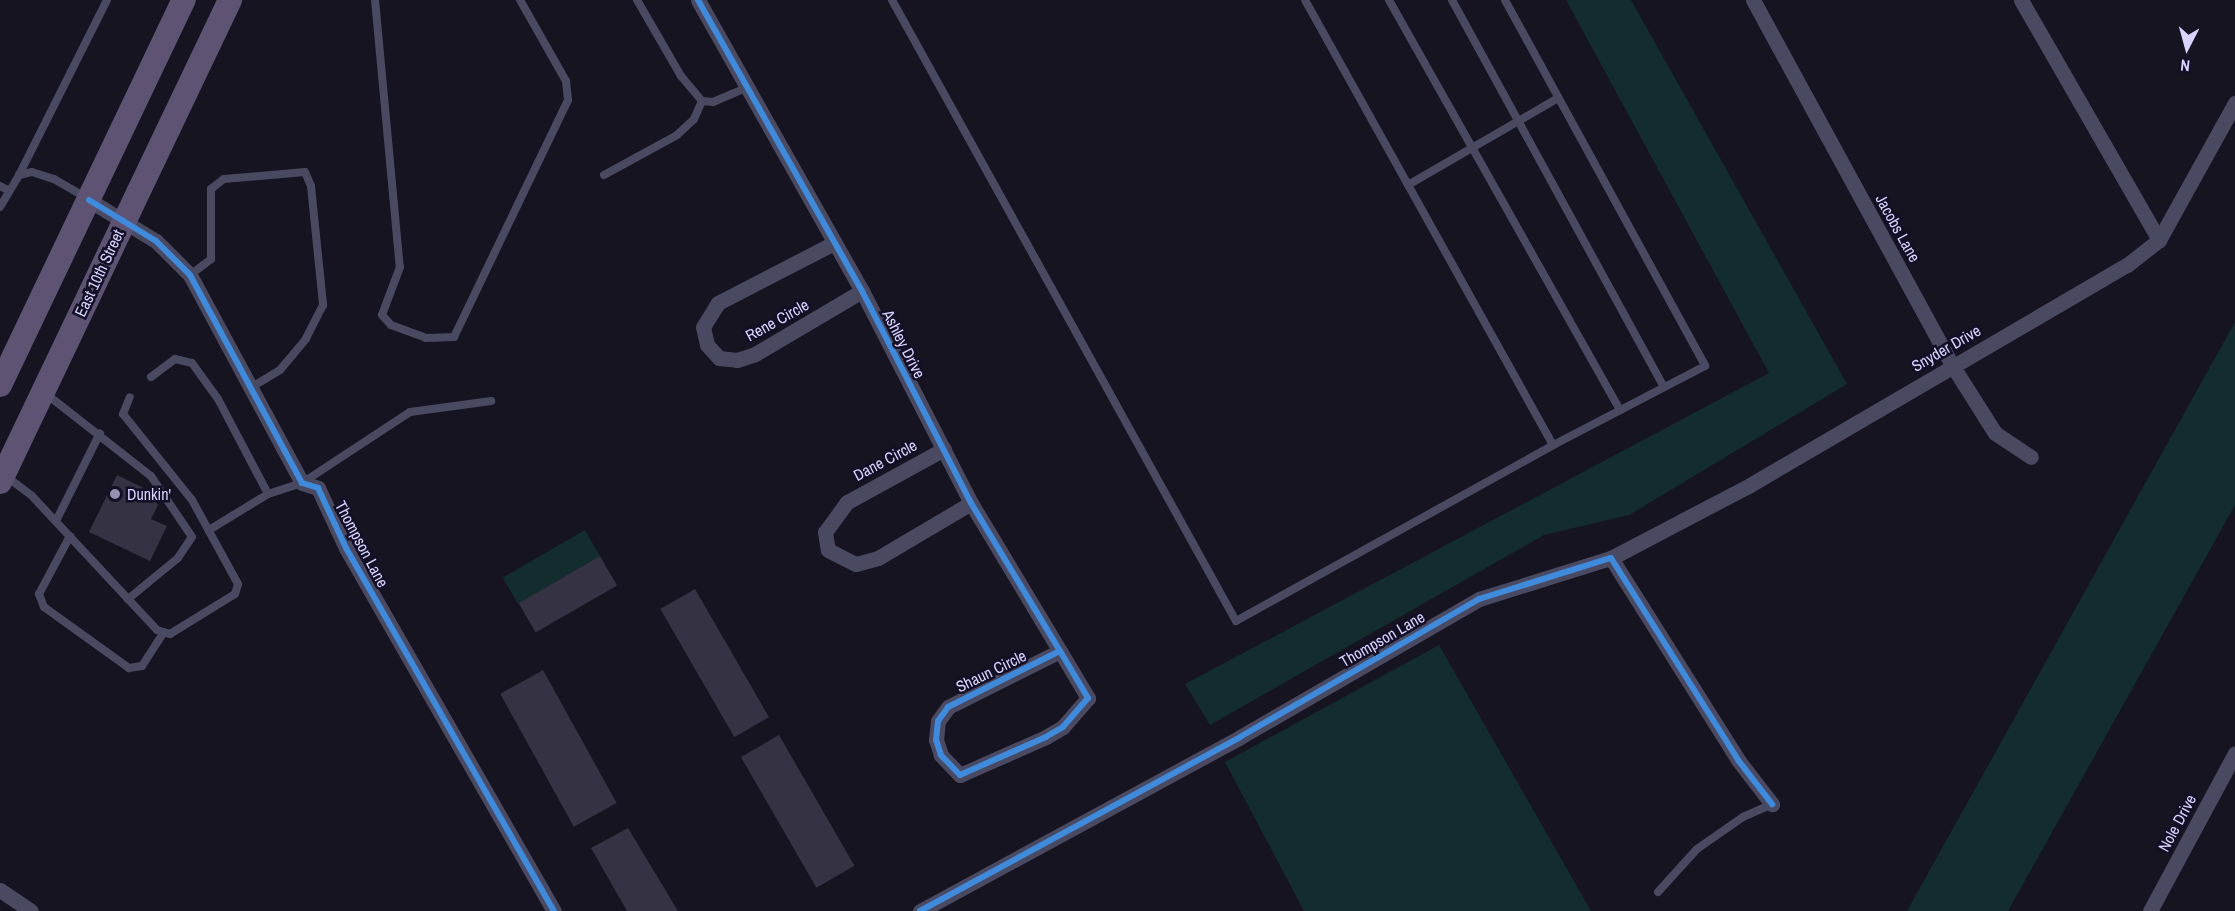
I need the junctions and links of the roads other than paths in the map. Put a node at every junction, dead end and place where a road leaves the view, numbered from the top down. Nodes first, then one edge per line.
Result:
1 (107, 0) edge
2 (184, 0) edge
3 (230, 0) edge
4 (375, 0) edge
5 (520, 0) edge
6 (637, 0) edge
7 (698, 0) edge
8 (892, 0) edge
9 (1305, 0) edge
10 (1389, 0) edge
11 (1452, 0) edge
12 (1505, 0) edge
13 (1753, 0) edge
14 (2020, 0) edge
15 (746, 88) junction
16 (1558, 98) junction
17 (702, 101) junction
18 (2235, 103) edge
19 (1518, 122) junction
20 (1472, 149) junction
21 (19, 175) junction
22 (604, 175) dead end
23 (1408, 185) junction
24 (0, 186) edge
25 (8, 190) junction
26 (89, 200) junction
27 (0, 207) edge
28 (124, 220) junction
29 (2159, 240) junction
30 (834, 243) junction
31 (190, 275) junction
32 (862, 291) junction
33 (1952, 365) junction
34 (151, 377) dead end
35 (0, 385) edge
36 (253, 386) junction
37 (1664, 387) junction
38 (44, 392) junction
39 (130, 397) dead end
40 (491, 401) dead end
41 (1620, 411) junction
42 (100, 433) junction
43 (1554, 445) junction
44 (944, 449) junction
45 (2031, 457) dead end
46 (3, 470) edge
47 (302, 483) junction
48 (268, 494) junction
49 (971, 503) junction
50 (56, 521) junction
51 (209, 530) junction
52 (70, 536) junction
53 (1611, 558) junction
54 (128, 599) junction
55 (164, 632) junction
56 (1060, 651) junction
57 (1088, 698) joint
58 (2235, 753) edge
59 (1772, 804) joint
60 (0, 890) edge
61 (1658, 891) dead end
62 (14, 906) edge
63 (31, 911) edge
64 (554, 911) edge
65 (920, 911) edge
66 (2150, 911) edge

1 - 21 lane
2 - 26 main road
3 - 28 main road, East 10th Street
4 - 5 lane
6 - 17 lane
7 - 15 street, Ashley Drive
8 - 43 lane
9 - 23 lane
10 - 20 lane
11 - 19 lane
12 - 16 lane
13 - 33 street, Jacobs Lane
14 - 29 street
15 - 17 lane
15 - 30 street, Ashley Drive
16 - 19 lane
16 - 37 lane
17 - 22 lane
18 - 29 street, Snyder Drive
19 - 20 lane
19 - 37 lane
20 - 23 lane
20 - 41 lane
21 - 25 lane
21 - 26 lane
23 - 43 lane
24 - 25 lane
25 - 27 lane
26 - 28 street, Thompson Lane
26 - 35 main road
28 - 31 street, Thompson Lane
28 - 38 main road, East 10th Street
29 - 33 street, Snyder Drive
30 - 32 street, Ashley Drive
30 - 32 street, Rene Circle
31 - 36 street, Thompson Lane
31 - 36 lane
32 - 44 street, Ashley Drive
33 - 45 street, Jacobs Lane
33 - 53 street, Snyder Drive
34 - 48 lane
36 - 47 street, Thompson Lane
37 - 41 lane
38 - 42 lane
38 - 46 main road, East 10th Street
39 - 51 lane
40 - 47 lane
41 - 43 lane
42 - 50 lane
42 - 54 lane
44 - 49 street, Ashley Drive
44 - 49 street, Dane Circle
46 - 50 lane
47 - 48 lane
47 - 64 street, Thompson Lane
48 - 51 lane
49 - 56 street, Ashley Drive
50 - 52 lane
51 - 55 lane
52 - 54 lane
52 - 55 lane
53 - 59 street
53 - 65 street, Thompson Lane
54 - 55 lane
56 - 57 street, Ashley Drive
56 - 57 street, Shaun Circle
58 - 66 street, Nole Drive
59 - 61 lane
60 - 62 street
62 - 63 street

